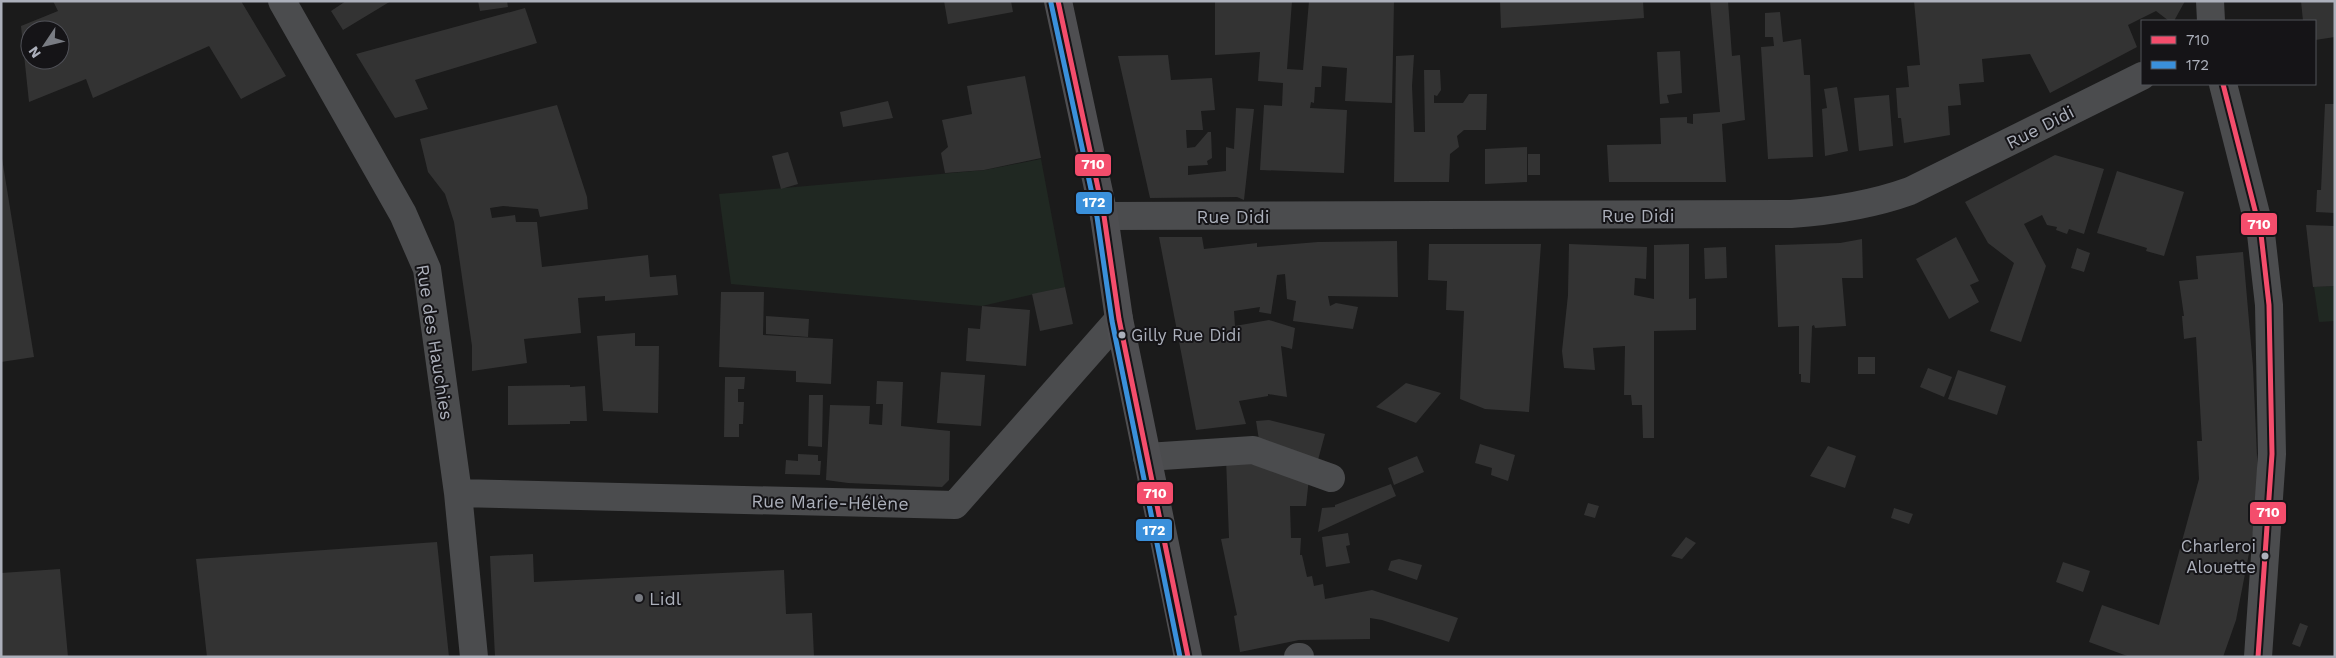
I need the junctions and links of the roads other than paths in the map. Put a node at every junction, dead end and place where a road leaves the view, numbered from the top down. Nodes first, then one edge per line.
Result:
1 (282, 1) edge
2 (1058, 1) edge
3 (2210, 1) edge
4 (2211, 20) edge
5 (2141, 76) edge
6 (2223, 85) edge
7 (1104, 216) junction
8 (1119, 319) junction
9 (1147, 457) junction
10 (1331, 478) dead end
11 (458, 493) junction
12 (474, 657) edge
13 (1188, 657) edge
14 (2258, 657) edge

1 - 11 street, Rue des Hauchies
2 - 7 main road
3 - 4 street
5 - 7 street, Rue Didi
6 - 14 street
7 - 8 main road
8 - 9 main road
8 - 11 street, Rue Marie-Hélène
9 - 10 street
9 - 13 main road
11 - 12 street, Rue des Hauchies

